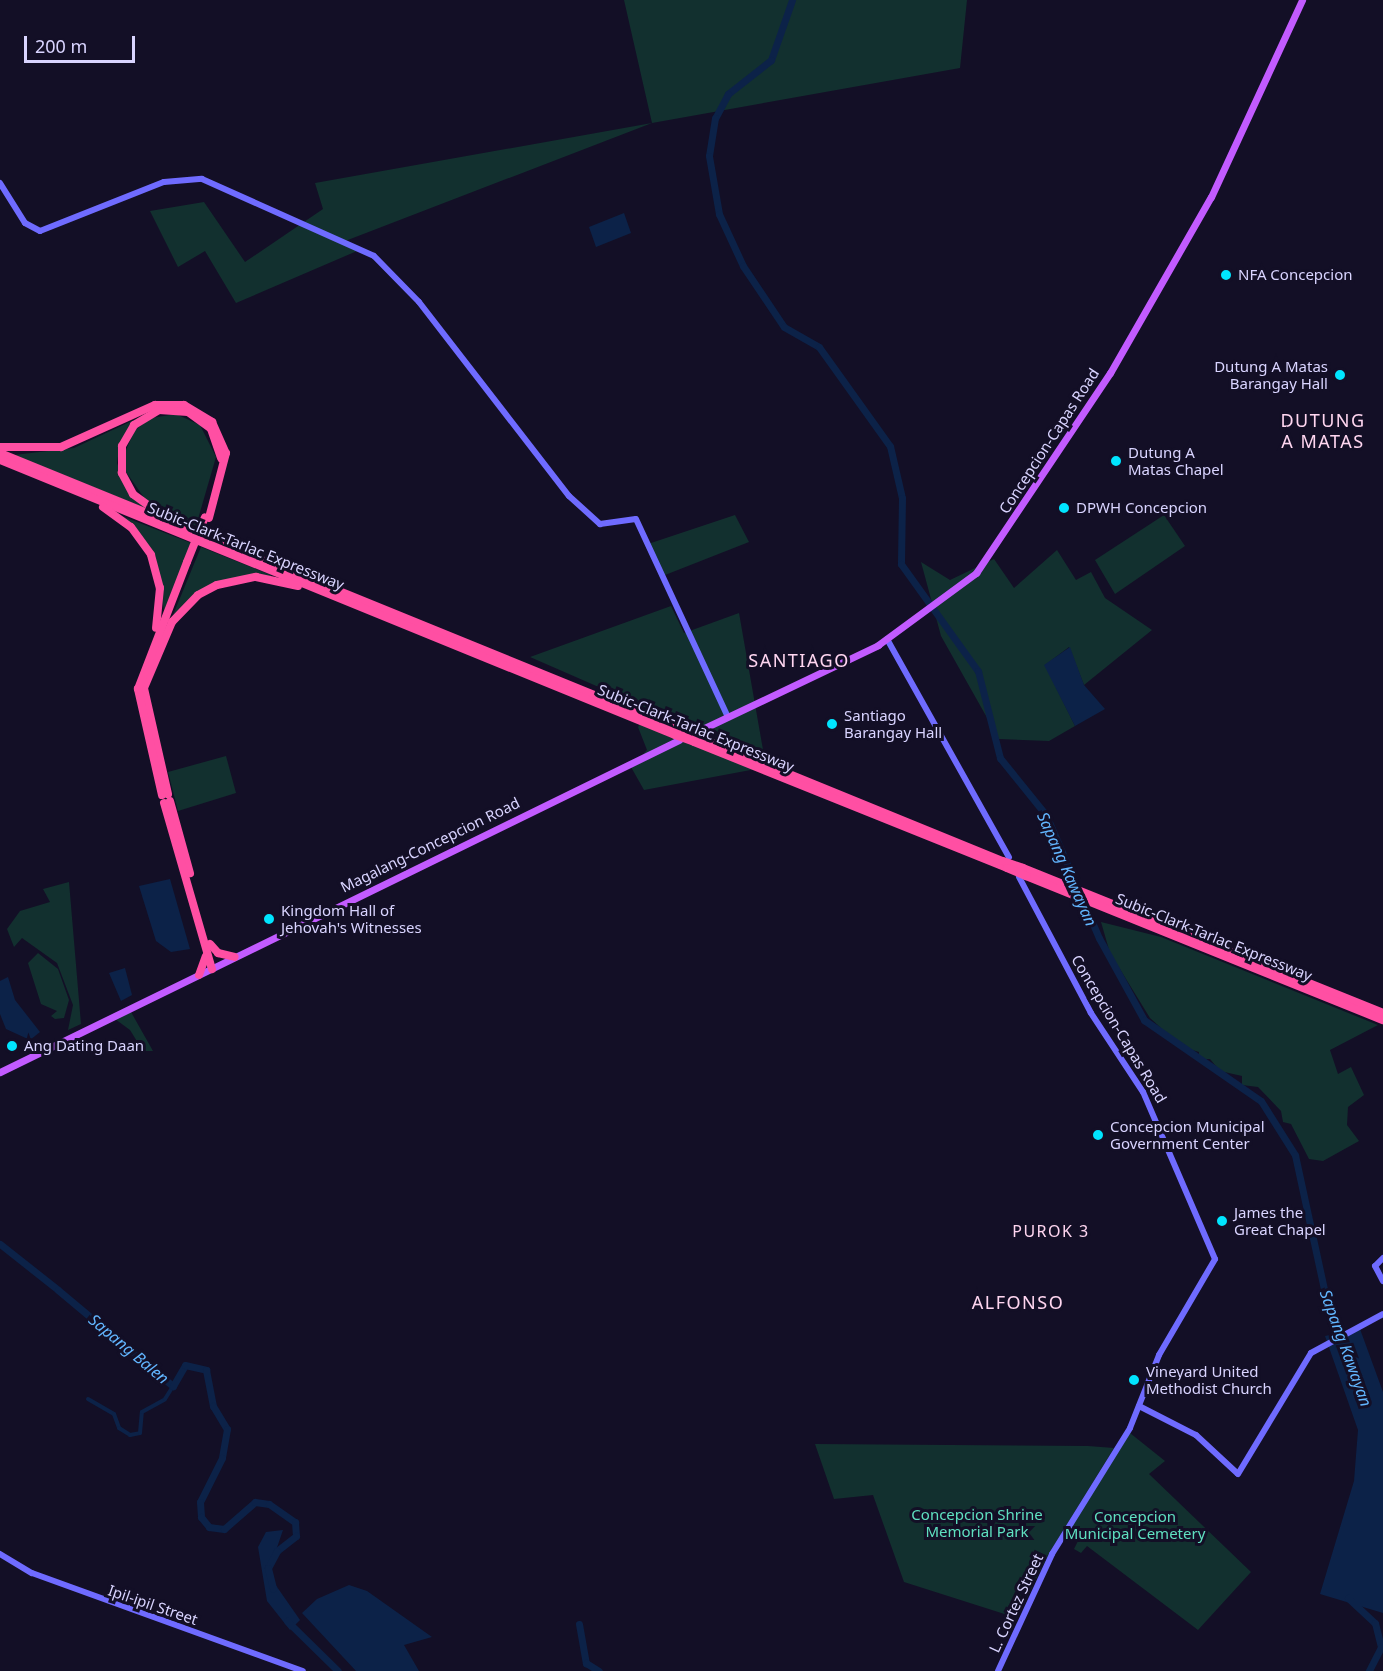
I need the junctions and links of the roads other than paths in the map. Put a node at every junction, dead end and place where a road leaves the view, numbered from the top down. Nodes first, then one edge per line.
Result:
1 (1302, 0) edge
2 (0, 183) edge
3 (0, 447) edge
4 (0, 453) edge
5 (0, 460) edge
6 (71, 490) junction
7 (207, 518) junction
8 (190, 531) junction
9 (323, 591) junction
10 (887, 639) junction
11 (154, 650) junction
12 (728, 717) junction
13 (679, 735) junction
14 (697, 737) junction
15 (1006, 862) junction
16 (1023, 874) junction
17 (1111, 907) junction
18 (207, 945) junction
19 (235, 957) junction
20 (214, 968) junction
21 (199, 975) junction
22 (1383, 1013) edge
23 (1383, 1020) edge
24 (0, 1072) edge
25 (1383, 1258) edge
26 (1214, 1264) joint
27 (1383, 1281) edge
28 (1383, 1314) edge
29 (1139, 1406) junction
30 (0, 1554) edge
31 (303, 1671) edge
32 (998, 1671) edge

1 - 10 main road, Concepcion-Capas Road
2 - 12 street
3 - 7 highway
4 - 8 highway, Subic-Clark-Tarlac Expressway
5 - 6 highway, Subic-Clark-Tarlac Expressway
6 - 9 highway, Subic-Clark-Tarlac Expressway
6 - 11 highway
7 - 8 highway
7 - 11 highway, bridge
8 - 13 highway, Subic-Clark-Tarlac Expressway
9 - 11 highway
9 - 13 highway, Subic-Clark-Tarlac Expressway
10 - 12 main road
10 - 15 street
11 - 18 highway
12 - 14 main road
13 - 14 highway, Subic-Clark-Tarlac Expressway, bridge
13 - 19 main road, Magalang-Concepcion Road
14 - 15 highway, Subic-Clark-Tarlac Expressway
15 - 16 highway, Subic-Clark-Tarlac Expressway, bridge
16 - 17 highway, Subic-Clark-Tarlac Expressway
16 - 26 street, Concepcion-Capas Road
17 - 22 highway, Subic-Clark-Tarlac Expressway
17 - 23 highway, Subic-Clark-Tarlac Expressway
18 - 19 highway
18 - 20 highway
18 - 21 highway
19 - 20 main road, Magalang-Concepcion Road
20 - 21 main road, Magalang-Concepcion Road
21 - 24 main road, Magalang-Concepcion Road
25 - 27 street
26 - 29 street, L. Cortez Street
28 - 29 street
29 - 32 street, L. Cortez Street
30 - 31 street, Ipil-ipil Street

